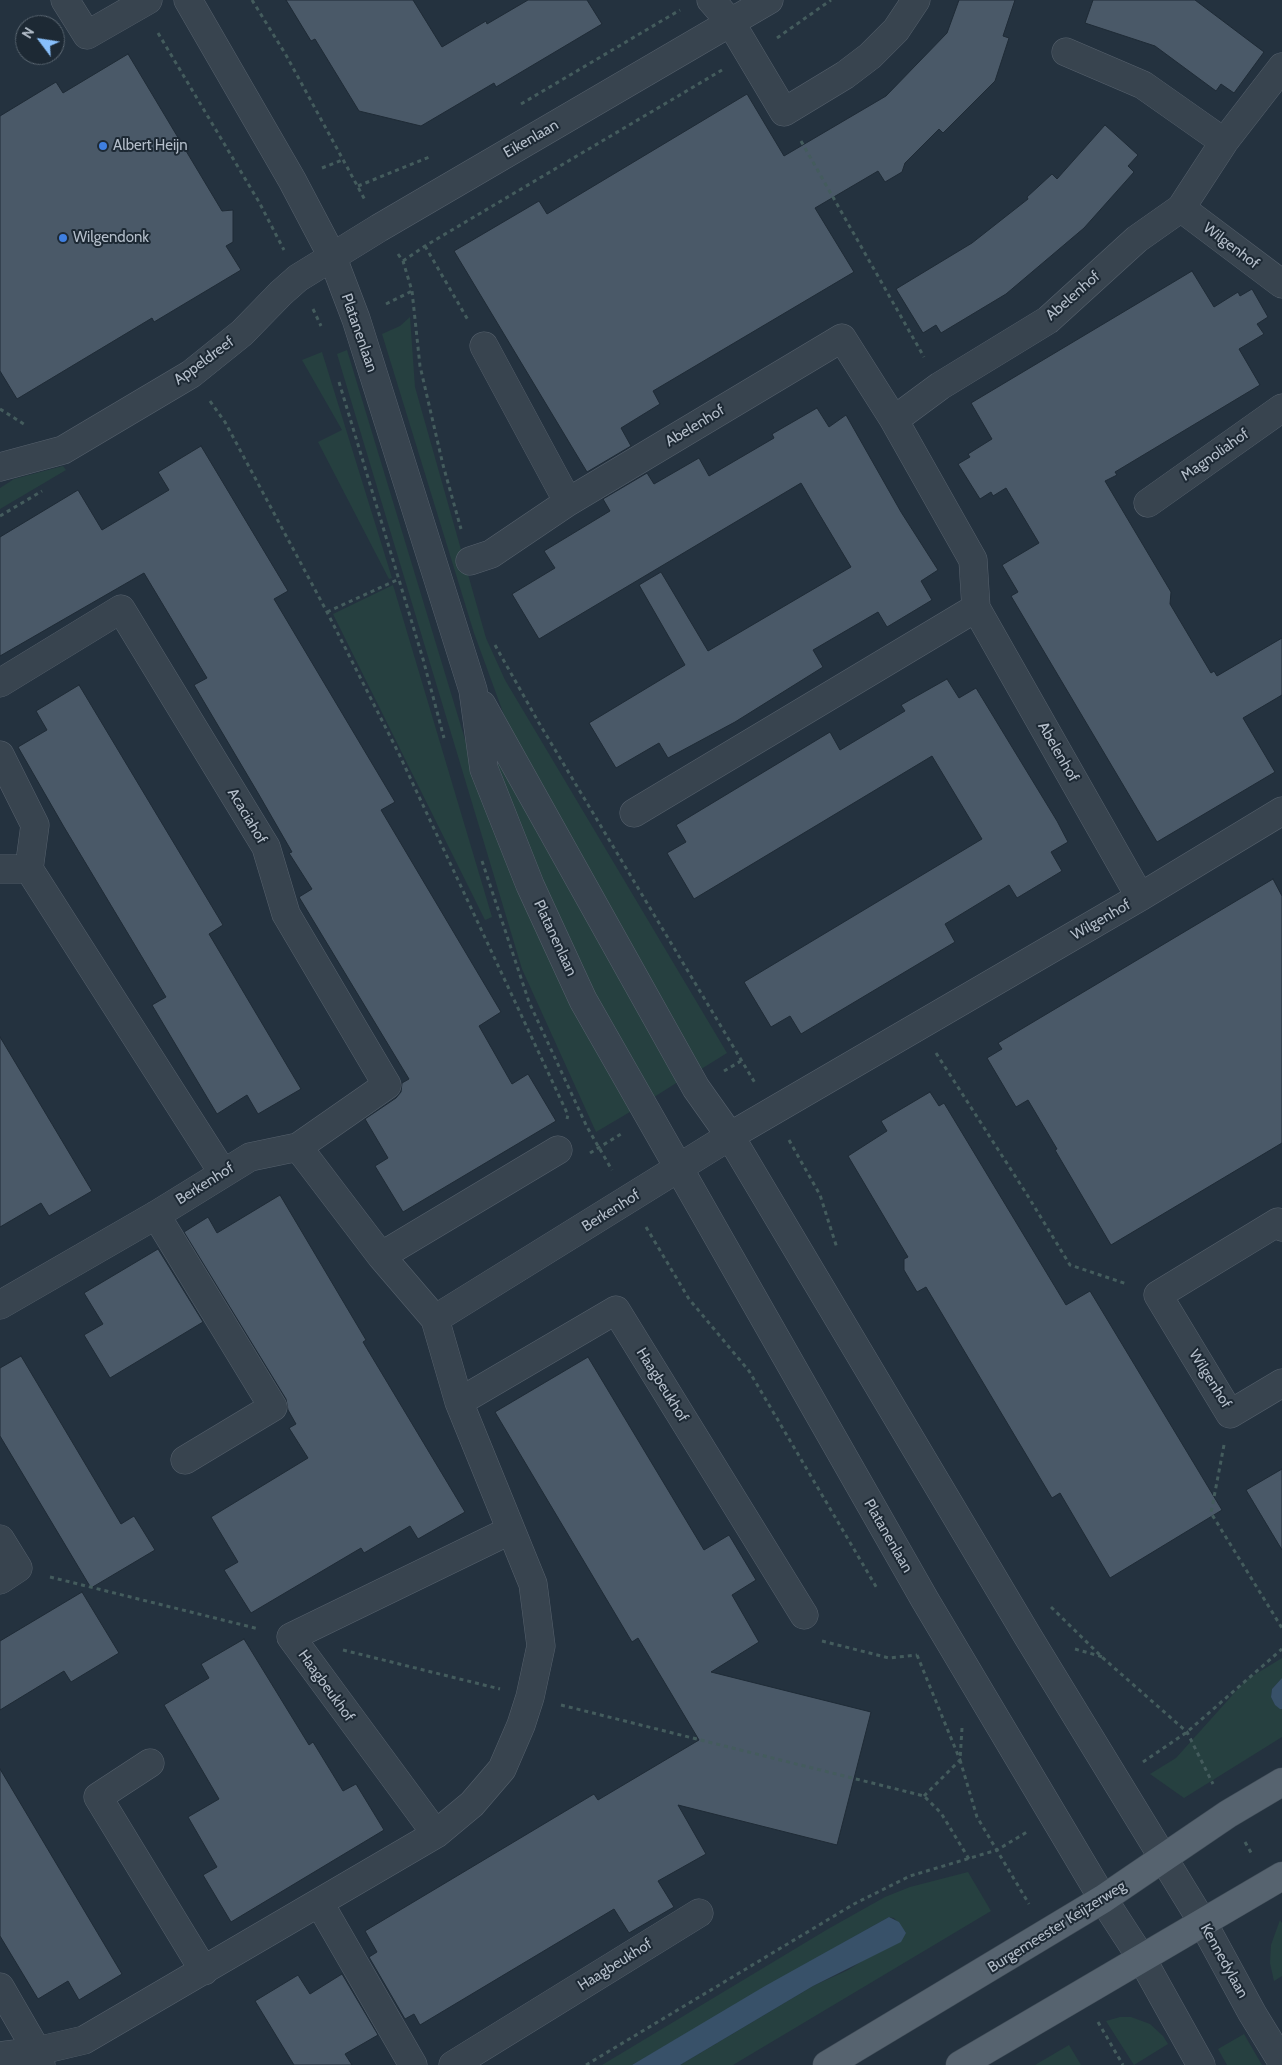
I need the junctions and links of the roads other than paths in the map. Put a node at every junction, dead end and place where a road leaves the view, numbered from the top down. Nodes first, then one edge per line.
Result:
1 (66, 0) edge
2 (148, 0) edge
3 (188, 0) edge
4 (711, 0) edge
5 (769, 0) edge
6 (916, 0) edge
7 (730, 23) junction
8 (1066, 52) dead end
9 (1282, 67) edge
10 (1224, 142) junction
11 (1181, 208) junction
12 (332, 256) junction
13 (1282, 284) edge
14 (484, 346) road end
15 (1282, 408) edge
16 (894, 420) junction
17 (0, 467) edge
18 (568, 502) junction
19 (1148, 502) dead end
20 (470, 562) dead end
21 (976, 608) junction
22 (0, 683) edge
23 (474, 690) junction
24 (0, 755) edge
25 (1282, 811) edge
26 (634, 813) dead end
27 (29, 869) junction
28 (0, 870) edge
29 (1140, 897) junction
30 (730, 1136) junction
31 (298, 1147) junction
32 (558, 1150) road end
33 (679, 1169) junction
34 (223, 1173) junction
35 (156, 1215) junction
36 (1282, 1227) edge
37 (381, 1256) junction
38 (0, 1305) edge
39 (435, 1319) junction
40 (1282, 1383) edge
41 (459, 1402) junction
42 (185, 1460) dead end
43 (511, 1530) junction
44 (0, 1539) edge
45 (0, 1580) edge
46 (804, 1615) road end
47 (150, 1763) dead end
48 (1282, 1782) edge
49 (436, 1834) junction
50 (1165, 1859) junction
51 (1282, 1876) edge
52 (1103, 1899) junction
53 (320, 1904) junction
54 (699, 1913) dead end
55 (1203, 1923) junction
56 (1142, 1959) junction
57 (204, 1971) junction
58 (0, 1987) edge
59 (0, 2056) edge
60 (39, 2058) edge
61 (1282, 2062) edge
62 (413, 2065) edge
63 (453, 2065) edge
64 (827, 2065) edge
65 (960, 2065) edge
66 (1201, 2065) edge

1 - 2 street
3 - 12 street, Platanenlaan
4 - 7 street
5 - 7 street, Eikenlaan
6 - 7 street
7 - 12 street, Eikenlaan
8 - 10 street
9 - 10 street, Abelenhof
10 - 11 street, Abelenhof
11 - 13 street, Wilgenhof
11 - 16 street, Abelenhof
12 - 17 street, Appeldreef
12 - 23 street, Platanenlaan
14 - 18 street
15 - 19 street, Magnoliahof
16 - 18 street, Abelenhof
16 - 21 street, Abelenhof
18 - 20 street, Abelenhof
21 - 26 street
21 - 29 street, Abelenhof
22 - 31 street, Acaciahof
23 - 30 street, Platanenlaan
23 - 33 street, Platanenlaan
24 - 27 street
25 - 29 street, Wilgenhof
27 - 28 street
27 - 34 street
29 - 30 street, Wilgenhof
30 - 33 street
30 - 50 street, Platanenlaan
31 - 34 street, Berkenhof
31 - 37 street
32 - 37 street
33 - 39 street, Berkenhof
33 - 52 street, Platanenlaan
34 - 35 street, Berkenhof
35 - 38 street, Berkenhof
35 - 42 street
36 - 40 street, Wilgenhof
37 - 39 street
39 - 41 street
41 - 43 street
41 - 46 street, Haagbeukhof
43 - 49 street
43 - 49 street, Haagbeukhof
44 - 45 street
47 - 57 street
48 - 50 main road, Burgemeester Keijzerweg
49 - 53 street
50 - 52 main road, Burgemeester Keijzerweg
50 - 55 street, Kennedylaan
51 - 55 main road
52 - 56 street
52 - 64 main road, Burgemeester Keijzerweg
53 - 57 street
53 - 62 street
54 - 63 street, Haagbeukhof
55 - 56 main road
55 - 61 street, Kennedylaan
56 - 65 main road
56 - 66 street
57 - 60 street
58 - 60 street
59 - 60 street

